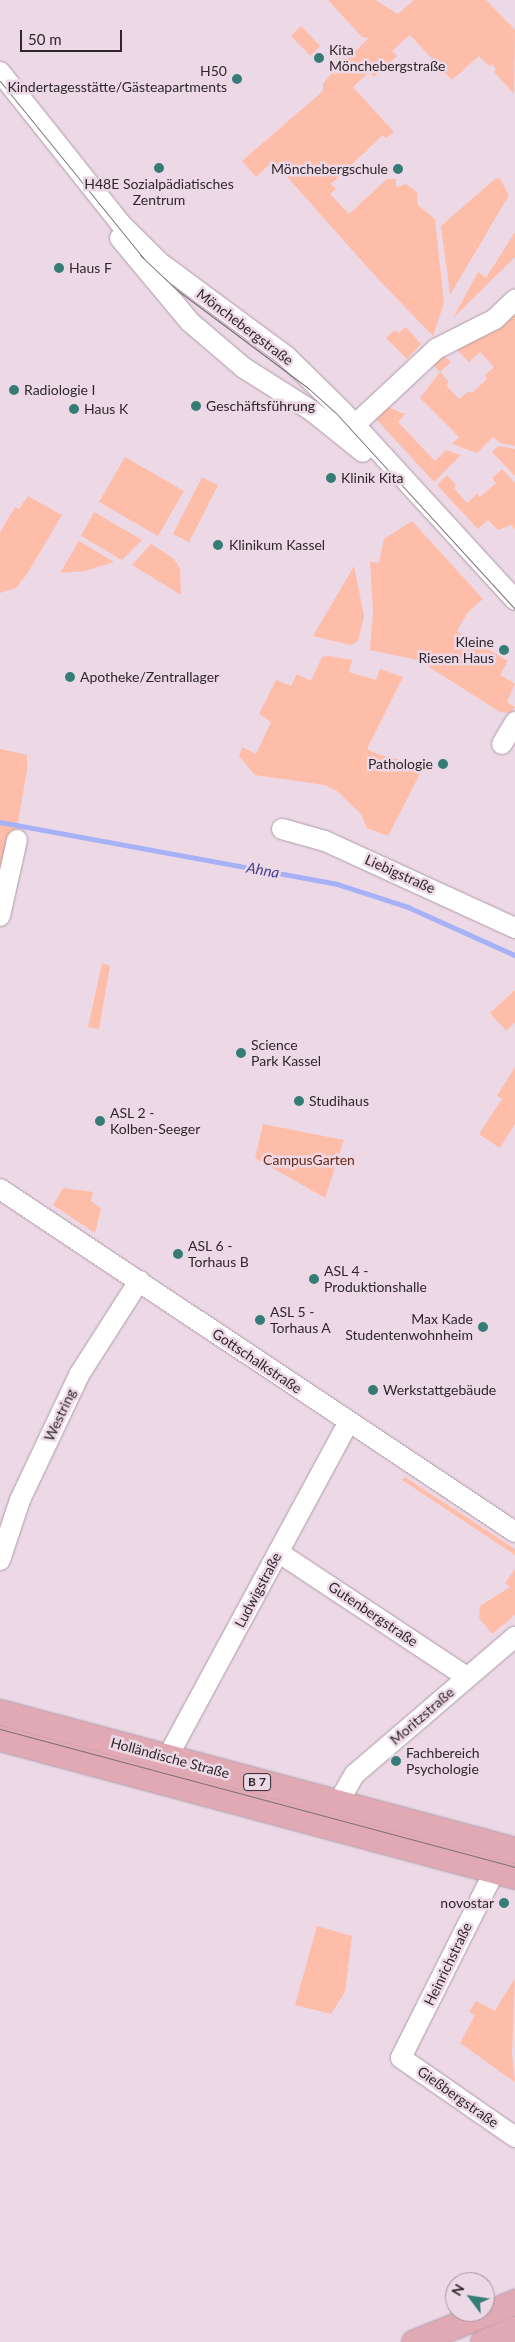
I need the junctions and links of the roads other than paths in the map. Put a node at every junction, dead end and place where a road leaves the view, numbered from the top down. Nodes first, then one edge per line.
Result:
1 (0, 72) edge
2 (0, 92) edge
3 (515, 300) edge
4 (350, 430) junction
5 (515, 600) edge
6 (515, 617) edge
7 (515, 722) edge
8 (502, 744) dead end
9 (282, 829) dead end
10 (17, 840) dead end
11 (0, 916) edge
12 (515, 928) edge
13 (0, 1189) edge
14 (140, 1280) junction
15 (349, 1422) junction
16 (515, 1532) edge
17 (278, 1552) junction
18 (0, 1560) edge
19 (515, 1637) edge
20 (467, 1677) junction
21 (0, 1712) edge
22 (0, 1738) edge
23 (167, 1758) junction
24 (338, 1804) junction
25 (515, 1850) edge
26 (505, 1873) edge
27 (402, 2058) joint
28 (515, 2137) edge
29 (515, 2302) edge
30 (515, 2329) edge
31 (417, 2341) edge
32 (484, 2342) edge

1 - 4 street, Mönchebergstraße
2 - 4 street, Mönchebergstraße
3 - 4 street
4 - 5 street, Mönchebergstraße
4 - 6 street, Mönchebergstraße
7 - 8 street
9 - 12 street, Liebigstraße
10 - 11 street
13 - 14 street, Gottschalkstraße
14 - 15 street, Gottschalkstraße
14 - 18 street, Westring
15 - 16 street, Gottschalkstraße
15 - 17 street, Ludwigstraße
17 - 20 street, Gutenbergstraße
17 - 23 street, Ludwigstraße
19 - 20 street, Moritzstraße
20 - 24 street, Moritzstraße
21 - 23 main road, Holländische Straße / B 7
22 - 26 main road, Holländische Straße / B 7
23 - 24 main road, Holländische Straße / B 7
24 - 25 main road, Holländische Straße / B 7
26 - 27 street, Heinrichstraße
27 - 28 street, Gießbergstraße
29 - 31 main road
30 - 32 main road

